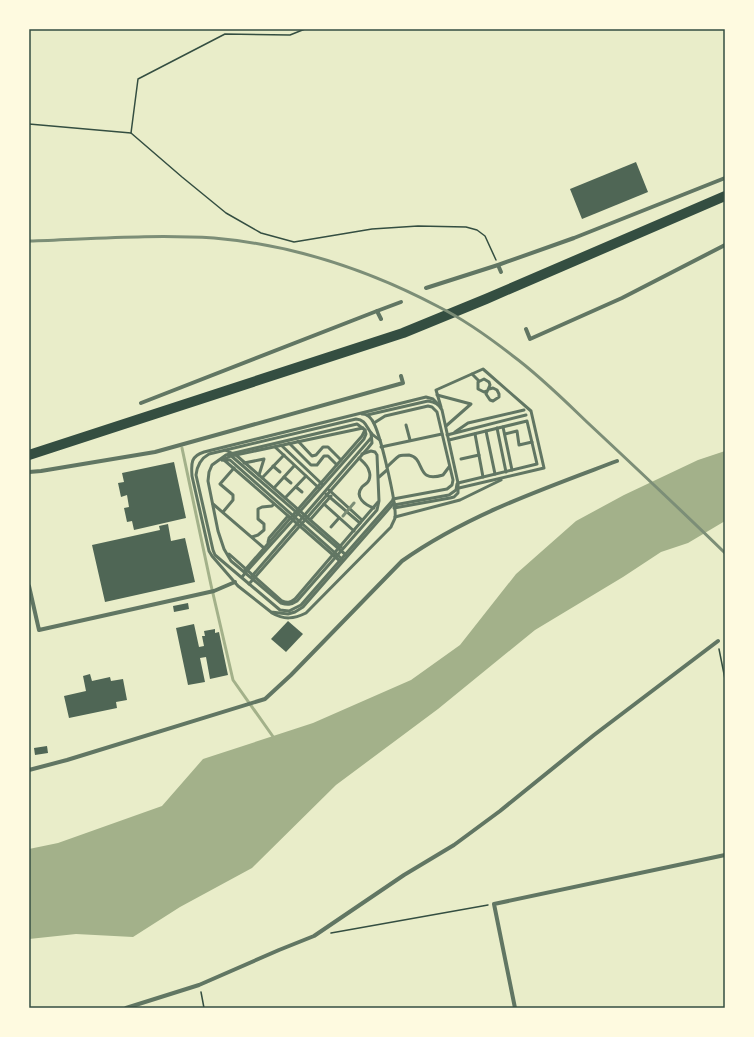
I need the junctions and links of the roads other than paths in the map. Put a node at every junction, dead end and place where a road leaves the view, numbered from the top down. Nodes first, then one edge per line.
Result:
1 (725, 178) edge
2 (725, 196) edge
3 (725, 245) edge
4 (498, 265) junction
5 (501, 272) dead end
6 (426, 288) dead end
7 (401, 302) dead end
8 (377, 311) junction
9 (380, 319) dead end
10 (526, 329) dead end
11 (472, 374) junction
12 (401, 376) dead end
13 (479, 381) junction
14 (502, 385) junction
15 (488, 390) junction
16 (497, 390) junction
17 (437, 395) junction
18 (140, 403) dead end
19 (523, 404) junction
20 (439, 406) junction
21 (524, 410) junction
22 (359, 414) junction
23 (367, 415) junction
24 (526, 415) junction
25 (527, 421) junction
26 (374, 423) junction
27 (406, 425) dead end
28 (446, 426) junction
29 (503, 427) junction
30 (364, 428) junction
31 (497, 428) junction
32 (486, 431) junction
33 (454, 433) junction
34 (371, 434) junction
35 (442, 434) junction
36 (475, 434) junction
37 (505, 434) junction
38 (447, 435) junction
39 (380, 440) junction
40 (410, 440) junction
41 (449, 440) junction
42 (298, 441) junction
43 (532, 442) junction
44 (289, 443) junction
45 (281, 445) junction
46 (382, 446) junction
47 (275, 447) junction
48 (225, 450) junction
49 (362, 454) junction
50 (29, 455) edge
51 (232, 455) junction
52 (284, 455) junction
53 (479, 455) junction
54 (359, 458) junction
55 (461, 459) dead end
56 (222, 460) junction
57 (341, 460) junction
58 (617, 461) dead end
59 (244, 463) junction
60 (212, 465) junction
61 (337, 465) junction
62 (273, 466) junction
63 (294, 466) junction
64 (449, 467) junction
65 (234, 468) junction
66 (387, 468) junction
67 (512, 470) junction
68 (29, 472) edge
69 (280, 472) dead end
70 (506, 472) junction
71 (495, 474) junction
72 (259, 475) junction
73 (306, 476) junction
74 (284, 477) junction
75 (379, 477) junction
76 (483, 477) junction
77 (506, 477) junction
78 (262, 478) junction
79 (458, 481) junction
80 (291, 483) dead end
81 (322, 484) junction
82 (296, 487) junction
83 (274, 488) junction
84 (319, 488) junction
85 (459, 488) junction
86 (330, 491) junction
87 (302, 492) dead end
88 (327, 495) junction
89 (285, 498) junction
90 (379, 501) junction
91 (394, 503) junction
92 (213, 504) junction
93 (274, 504) junction
94 (324, 504) junction
95 (374, 508) junction
96 (223, 512) junction
97 (298, 512) junction
98 (292, 517) junction
99 (306, 518) junction
100 (340, 518) junction
101 (395, 518) junction
102 (361, 522) junction
103 (300, 524) junction
104 (331, 527) dead end
105 (354, 531) junction
106 (251, 537) junction
107 (264, 548) junction
108 (341, 549) junction
109 (347, 554) junction
110 (335, 555) junction
111 (342, 561) junction
112 (245, 571) junction
113 (241, 576) junction
114 (253, 577) junction
115 (235, 582) junction
116 (248, 583) junction
117 (29, 586) edge
118 (271, 612) junction
119 (718, 641) road end
120 (29, 770) edge
121 (725, 855) edge
122 (126, 1008) edge
123 (515, 1008) edge

1 - 4 street
2 - 50 highway
3 - 10 street
4 - 5 street
4 - 6 street
7 - 8 street
8 - 9 street
8 - 18 street
11 - 13 lane
11 - 14 lane
11 - 17 lane
12 - 68 street
13 - 15 lane
13 - 15 lane
14 - 16 lane
14 - 19 lane
15 - 16 lane
15 - 16 lane
17 - 20 lane
17 - 28 lane
19 - 21 lane
19 - 77 lane
20 - 22 lane
20 - 23 lane
20 - 28 lane
21 - 24 lane
21 - 33 lane
22 - 23 lane
22 - 115 lane
23 - 26 lane
24 - 25 lane
24 - 33 lane
25 - 29 lane
25 - 43 lane
26 - 35 lane
26 - 39 lane
27 - 40 lane
28 - 38 lane
29 - 31 lane
29 - 37 lane
30 - 42 lane
30 - 51 lane
30 - 57 lane
30 - 81 lane
31 - 32 lane
31 - 70 lane
32 - 36 lane
32 - 71 lane
33 - 38 lane
34 - 39 lane
34 - 48 lane
34 - 49 lane
34 - 86 lane
35 - 40 lane
35 - 64 lane
36 - 41 lane
36 - 53 lane
37 - 43 lane
37 - 67 lane
38 - 41 lane
39 - 46 lane
40 - 46 lane
41 - 79 lane
42 - 44 lane
42 - 57 lane
43 - 67 lane
44 - 45 lane
44 - 61 lane
45 - 47 lane
45 - 81 lane
46 - 66 lane
47 - 51 lane
47 - 52 lane
48 - 51 lane
48 - 113 lane
49 - 54 lane
49 - 75 lane
51 - 56 lane
51 - 59 lane
51 - 60 lane
51 - 97 lane
52 - 62 lane
52 - 63 lane
53 - 55 lane
53 - 76 lane
54 - 86 lane
54 - 95 lane
56 - 60 lane
56 - 65 lane
56 - 98 lane
57 - 61 lane
58 - 120 street
59 - 72 lane
59 - 72 lane
60 - 92 lane
61 - 81 lane
62 - 69 lane
62 - 78 lane
63 - 73 lane
63 - 74 lane
64 - 66 lane
64 - 91 lane
65 - 93 lane
65 - 96 lane
66 - 75 lane
66 - 91 lane
67 - 70 lane
70 - 71 lane
71 - 76 lane
72 - 78 lane
73 - 82 lane
73 - 84 lane
74 - 80 lane
74 - 83 lane
75 - 90 lane
76 - 79 lane
77 - 85 lane
77 - 101 lane
78 - 83 lane
79 - 85 lane
79 - 91 lane
81 - 84 lane
81 - 86 lane
82 - 87 lane
82 - 89 lane
83 - 89 lane
84 - 88 lane
84 - 97 lane
85 - 91 lane
86 - 88 lane
86 - 88 lane
86 - 102 lane
88 - 94 lane
88 - 99 lane
88 - 102 lane
89 - 97 lane
90 - 95 lane
90 - 108 lane
91 - 101 lane
91 - 109 lane
92 - 96 lane
92 - 112 lane
93 - 98 lane
93 - 106 lane
94 - 99 lane
94 - 100 lane
95 - 102 lane
96 - 106 lane
97 - 98 lane
97 - 99 lane
98 - 103 lane
98 - 107 lane
98 - 112 lane
99 - 103 lane
99 - 108 lane
100 - 104 lane
100 - 105 lane
101 - 118 lane
102 - 105 lane
103 - 110 lane
103 - 114 lane
105 - 108 lane
106 - 107 lane
107 - 112 lane
108 - 109 lane
108 - 110 lane
109 - 111 lane
110 - 111 lane
110 - 114 lane
111 - 116 lane
111 - 118 lane
112 - 113 lane
112 - 114 lane
113 - 116 lane
114 - 116 lane
115 - 117 street
115 - 118 lane
119 - 122 street
121 - 123 street

